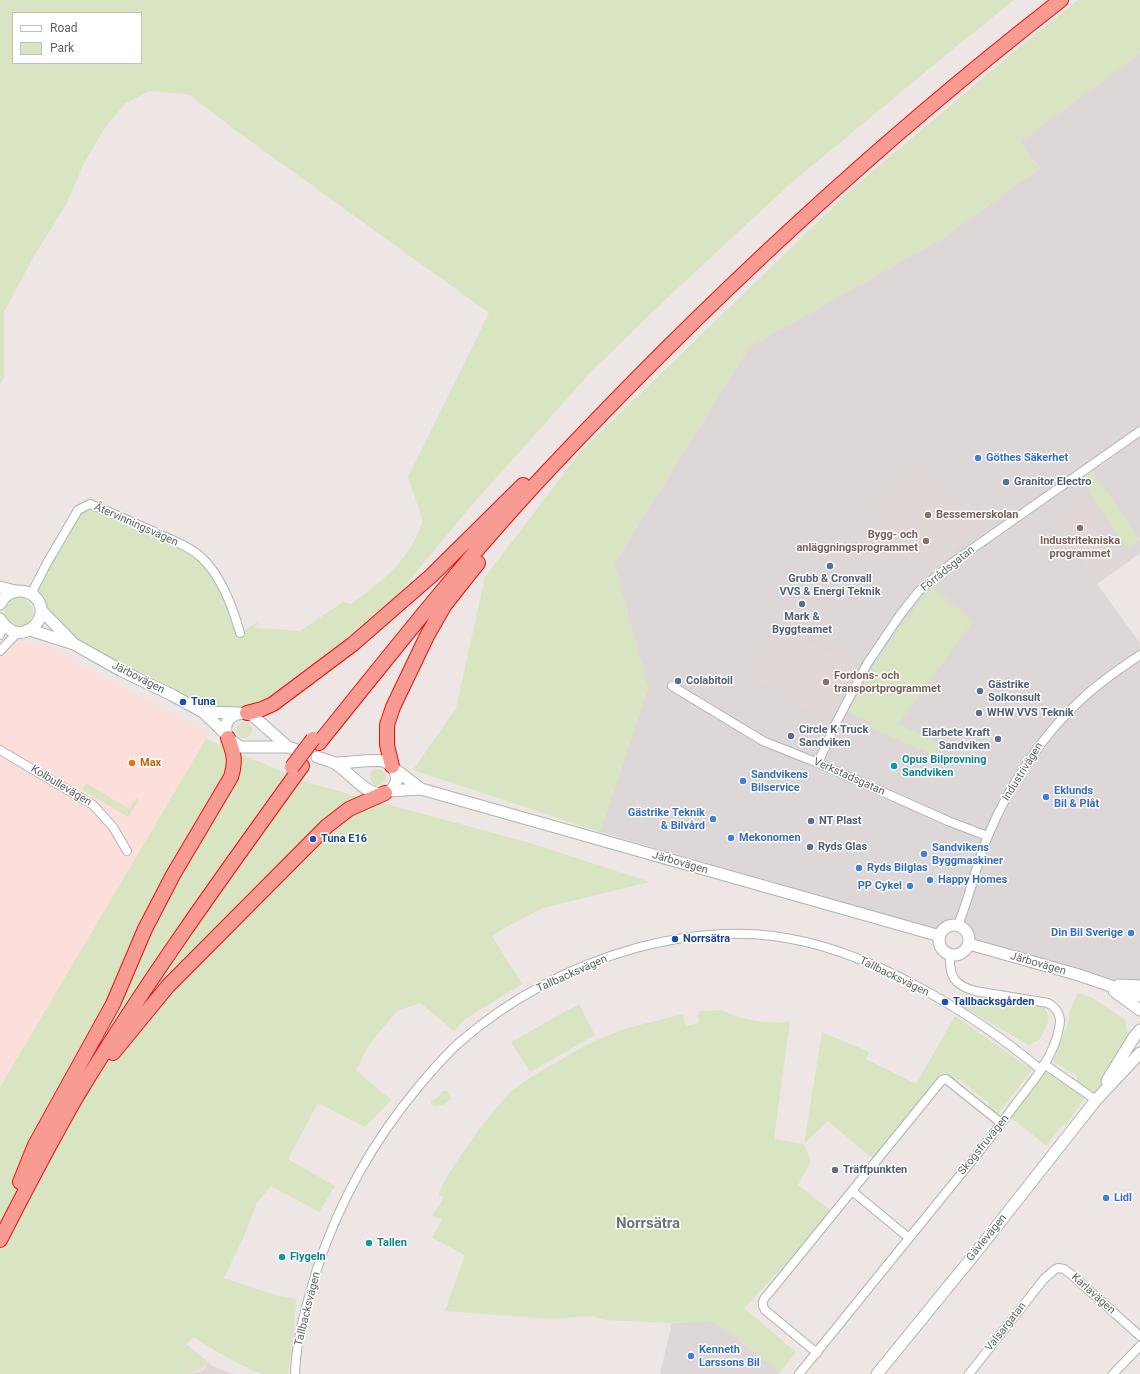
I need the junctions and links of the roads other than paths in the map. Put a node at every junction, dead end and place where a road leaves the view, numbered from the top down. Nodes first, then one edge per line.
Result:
1 (1050, 0) edge
2 (1061, 0) edge
3 (1140, 432) edge
4 (539, 475) junction
5 (0, 586) edge
6 (16, 591) junction
7 (31, 594) junction
8 (0, 604) edge
9 (41, 610) junction
10 (1, 626) edge
11 (30, 630) junction
12 (17, 633) junction
13 (240, 633) dead end
14 (74, 644) junction
15 (0, 651) edge
16 (1140, 655) edge
17 (672, 686) dead end
18 (203, 712) junction
19 (242, 713) junction
20 (227, 737) junction
21 (316, 746) junction
22 (0, 750) edge
23 (334, 763) junction
24 (818, 764) junction
25 (297, 767) junction
26 (394, 768) junction
27 (421, 789) junction
28 (387, 792) junction
29 (988, 836) junction
30 (127, 851) dead end
31 (958, 926) junction
32 (940, 936) junction
33 (969, 944) junction
34 (950, 955) junction
35 (1107, 985) junction
36 (1140, 986) edge
37 (1140, 996) edge
38 (1140, 1010) edge
39 (1140, 1030) edge
40 (1140, 1053) edge
41 (1042, 1066) junction
42 (76, 1098) junction
43 (1096, 1100) junction
44 (1001, 1123) junction
45 (20, 1182) junction
46 (852, 1191) junction
47 (0, 1222) edge
48 (909, 1238) junction
49 (0, 1240) edge
50 (1044, 1279) joint
51 (1140, 1336) edge
52 (1140, 1346) edge
53 (817, 1353) junction
54 (295, 1374) edge
55 (799, 1374) edge
56 (877, 1374) edge
57 (969, 1374) edge
58 (1113, 1374) edge

1 - 4 highway
2 - 4 highway
3 - 24 street, Förrådsgatan
4 - 19 highway
4 - 21 highway
4 - 26 highway
5 - 6 main road
6 - 7 main road
6 - 8 main road
7 - 9 main road, Järbovägen
7 - 13 street, Återvinningsvägen
9 - 11 main road
9 - 14 main road, Järbovägen
10 - 12 main road
11 - 12 main road
11 - 14 main road, Järbovägen
12 - 15 street
14 - 18 main road, Järbovägen
16 - 29 street, Industrivägen
17 - 24 street, Verkstadsgatan
18 - 19 main road, Järbovägen
18 - 20 main road, Järbovägen
19 - 20 main road
19 - 20 main road, Järbovägen
20 - 45 highway
21 - 23 main road, Järbovägen
21 - 25 highway, bridge
22 - 30 street, Kolbullevägen
23 - 26 main road, Järbovägen
23 - 28 main road, Järbovägen
24 - 29 street, Verkstadsgatan
25 - 42 highway
25 - 45 highway
26 - 27 main road, Järbovägen
26 - 28 main road
27 - 28 main road, Järbovägen
27 - 32 main road, Järbovägen
28 - 42 highway
29 - 31 street, Industrivägen
31 - 32 main road
31 - 33 main road
32 - 34 main road
33 - 34 main road
33 - 35 main road, Järbovägen
34 - 41 street, Skogsfruvägen
35 - 36 main road
35 - 37 main road, Järbovägen
35 - 38 main road, Järbovägen
39 - 43 main road, Gävlevägen
40 - 43 main road, Gävlevägen
41 - 43 street, Tallbacksvägen
41 - 44 street, Skogsfruvägen
41 - 54 street, Tallbacksvägen
42 - 49 highway
43 - 56 main road, Gävlevägen
44 - 46 street
44 - 48 street, Skogsfruvägen
45 - 47 highway
46 - 48 street
46 - 53 street
48 - 53 street, Skogsfruvägen
50 - 51 street, Karlavägen
50 - 57 street, Valsargatan
52 - 58 street
53 - 55 street, Skogsfruvägen

